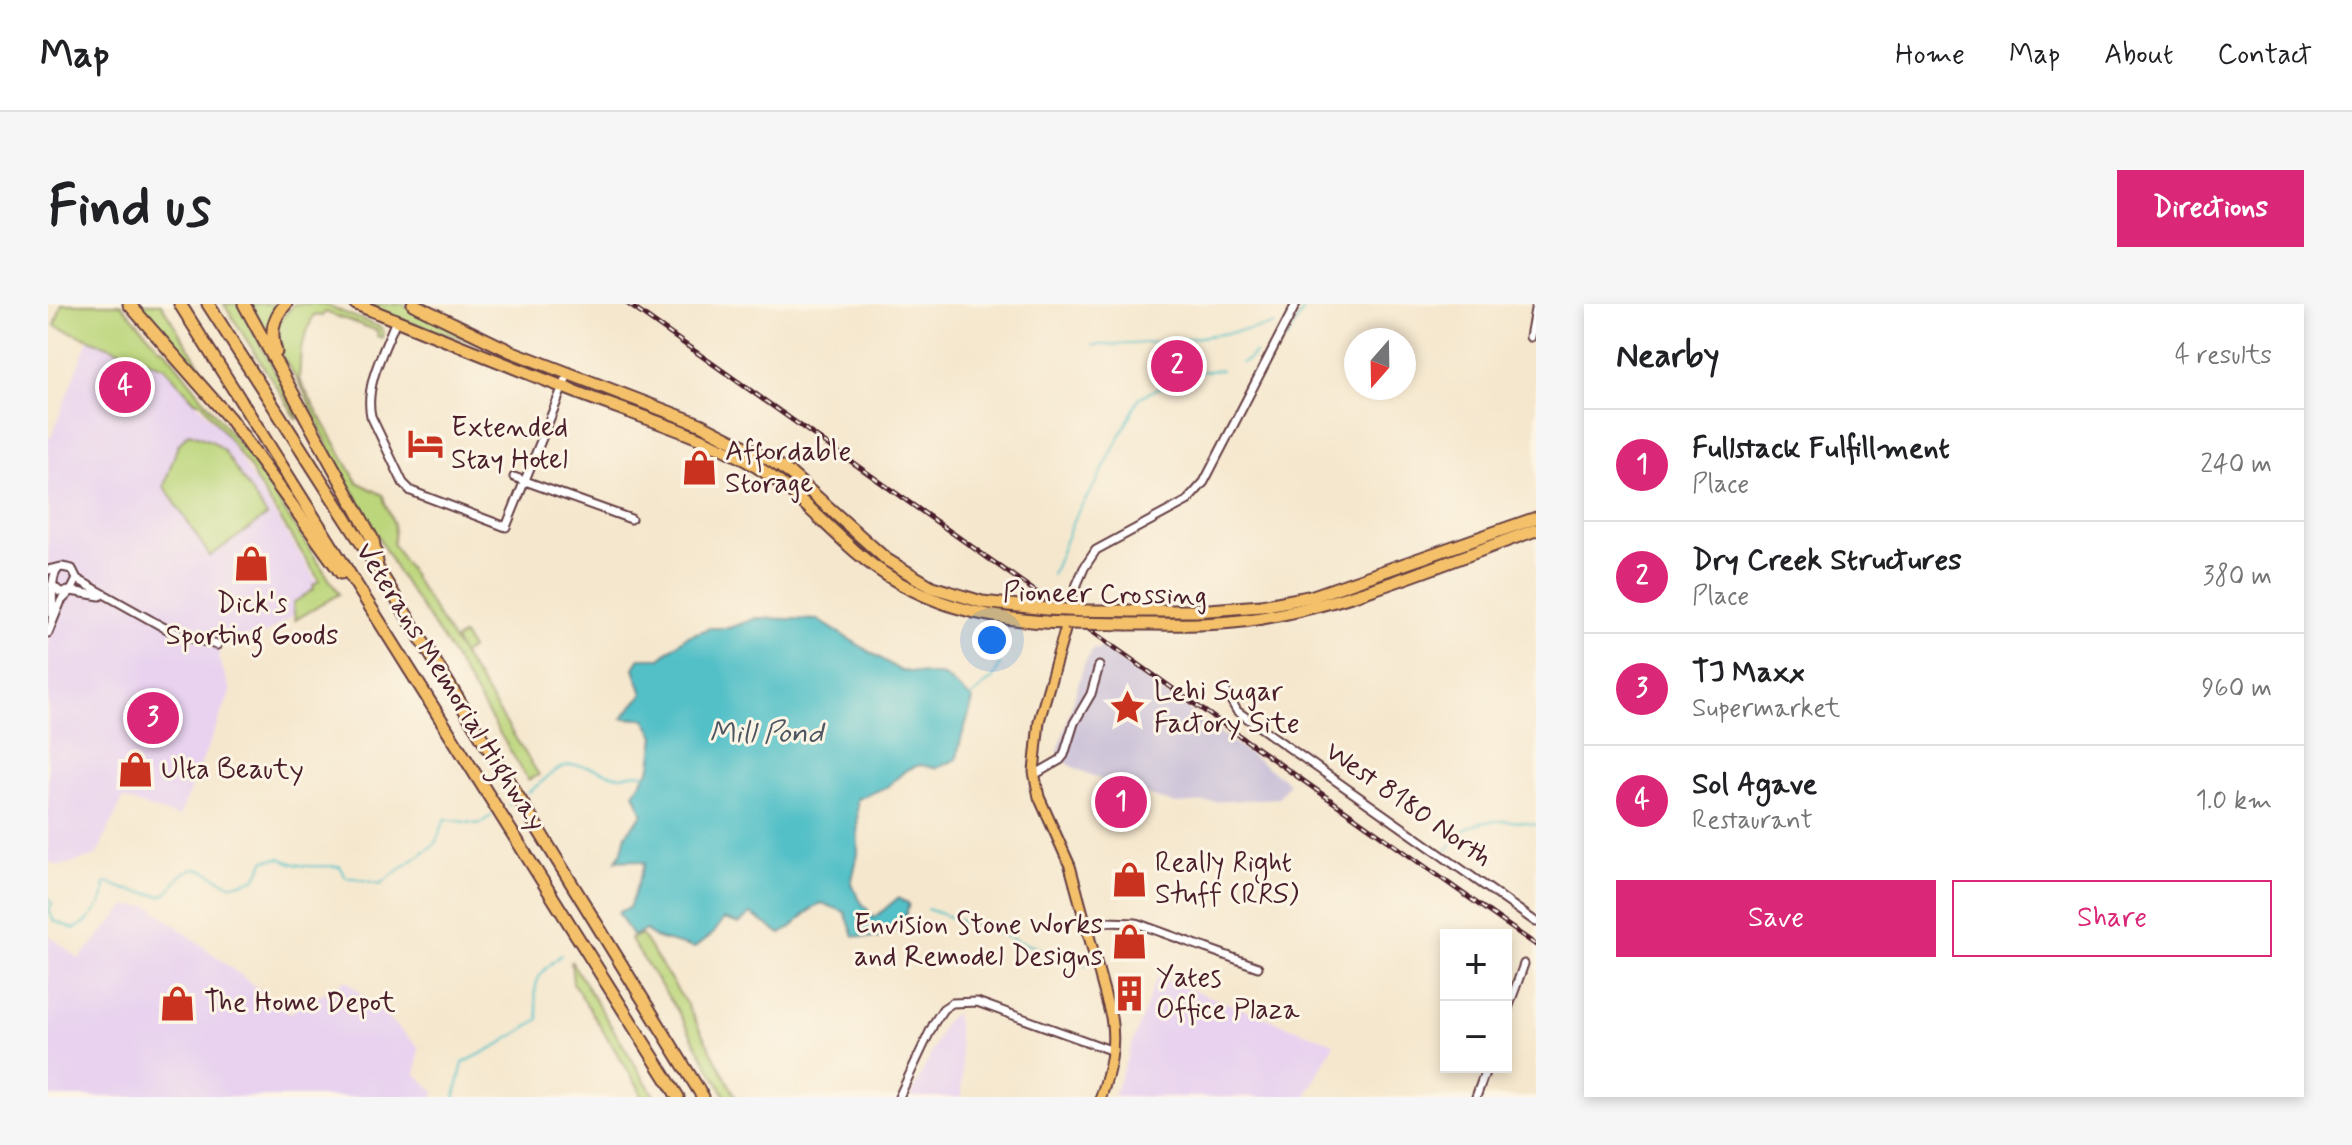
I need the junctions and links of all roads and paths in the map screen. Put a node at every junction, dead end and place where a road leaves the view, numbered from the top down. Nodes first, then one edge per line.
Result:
1 (129, 304) edge
2 (180, 304) edge
3 (208, 304) edge
4 (244, 304) edge
5 (286, 304) edge
6 (356, 304) edge
7 (413, 304) edge
8 (431, 304) edge
9 (1296, 304) edge
10 (1536, 304) edge
11 (396, 320) junction
12 (1530, 337) dead end
13 (568, 374) junction
14 (563, 387) junction
15 (310, 424) junction
16 (514, 477) dead end
17 (524, 481) junction
18 (1536, 518) edge
19 (631, 519) dead end
20 (1536, 530) edge
21 (58, 569) junction
22 (378, 569) junction
23 (48, 570) edge
24 (77, 579) junction
25 (51, 583) edge
26 (71, 591) junction
27 (110, 598) junction
28 (1070, 610) junction
29 (52, 621) junction
30 (1067, 623) junction
31 (48, 633) edge
32 (217, 645) dead end
33 (407, 664) junction
34 (1099, 666) dead end
35 (1224, 688) dead end
36 (1034, 775) junction
37 (1536, 922) edge
38 (1086, 927) junction
39 (1524, 964) dead end
40 (1258, 967) dead end
41 (1511, 1001) edge
42 (1113, 1051) junction
43 (1485, 1073) edge
44 (678, 1097) edge
45 (703, 1097) edge
46 (899, 1097) edge
47 (1101, 1097) edge
48 (1476, 1097) edge

1 - 33 highway
2 - 33 highway, Veterans Memorial Highway
3 - 22 highway, Veterans Memorial Highway
4 - 15 highway
5 - 15 highway
6 - 11 highway, Pioneer Crossing
7 - 13 highway, Pioneer Crossing
8 - 13 highway
9 - 28 street, bridge
10 - 12 street
11 - 14 highway, Pioneer Crossing
11 - 17 street
13 - 14 street
13 - 28 highway, Pioneer Crossing, bridge
14 - 17 street
14 - 30 highway, Pioneer Crossing
15 - 22 highway
16 - 17 street
17 - 19 street
18 - 28 highway, Pioneer Crossing, bridge
20 - 30 highway, Pioneer Crossing, bridge
21 - 23 street
21 - 24 street
21 - 25 street
22 - 45 highway, Veterans Memorial Highway
24 - 26 street
24 - 27 street
25 - 26 street
25 - 29 street
26 - 27 street
26 - 29 street
27 - 32 street
29 - 31 street
30 - 36 main road
33 - 44 highway, Veterans Memorial Highway
34 - 36 street
35 - 37 street, West 8180 North
36 - 38 main road
38 - 40 street
38 - 42 main road
39 - 41 street
42 - 46 street
42 - 47 main road
43 - 48 street

